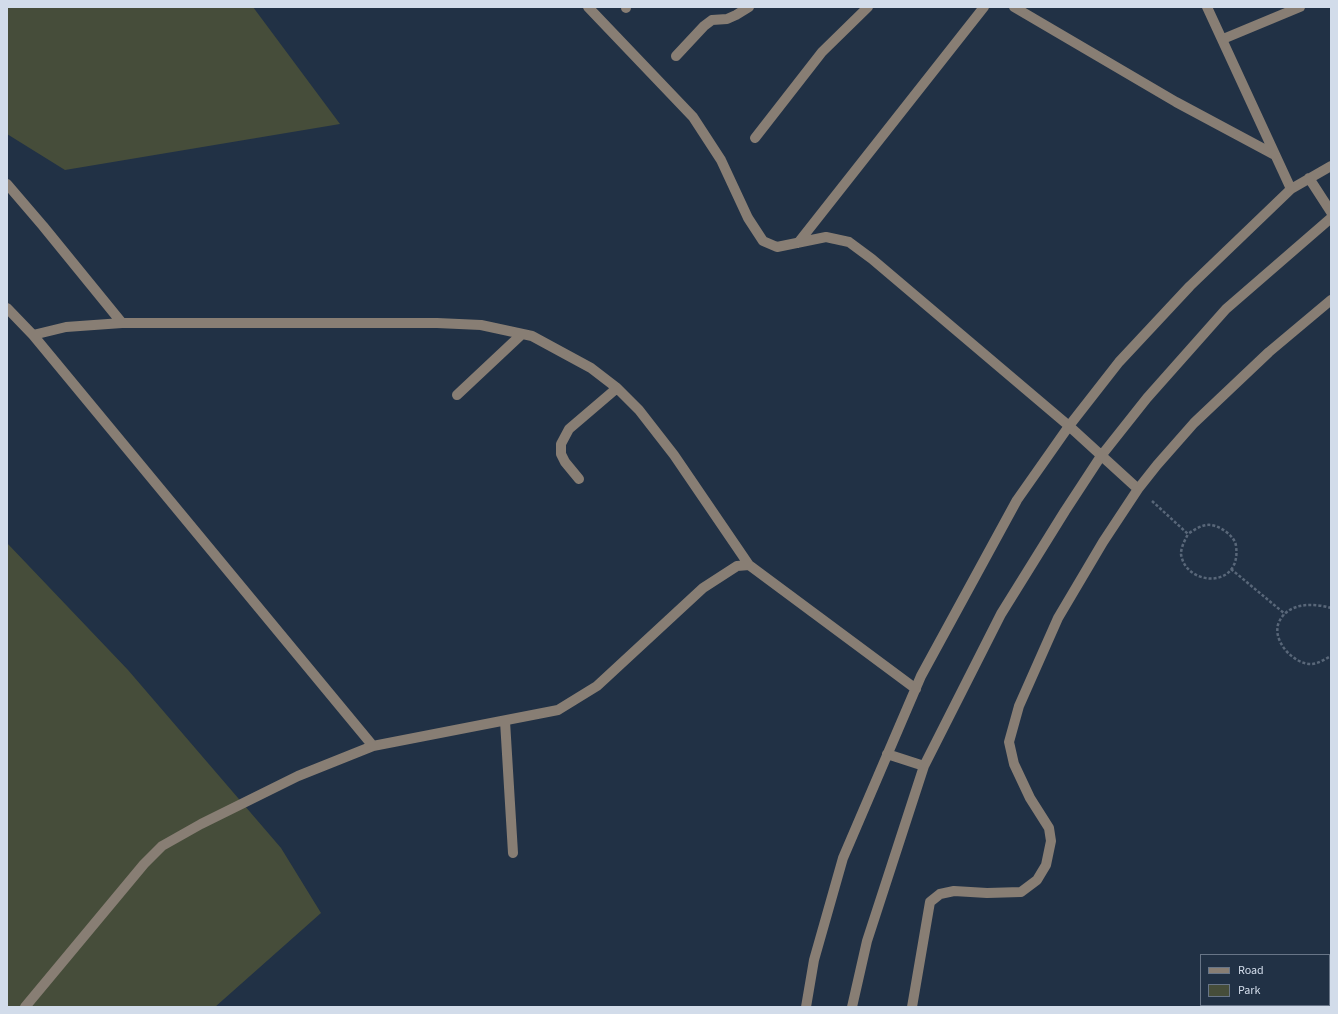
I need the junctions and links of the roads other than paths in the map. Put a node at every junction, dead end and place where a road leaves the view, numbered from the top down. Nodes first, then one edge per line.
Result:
1 (588, 7) edge
2 (749, 7) edge
3 (868, 7) edge
4 (984, 7) edge
5 (1014, 7) edge
6 (1207, 7) edge
7 (1300, 7) edge
8 (1223, 39) junction
9 (676, 56) dead end
10 (755, 138) dead end
11 (1276, 155) junction
12 (1331, 166) edge
13 (1309, 178) junction
14 (7, 184) edge
15 (1291, 189) junction
16 (1331, 212) edge
17 (1331, 218) edge
18 (798, 243) junction
19 (1331, 300) edge
20 (7, 308) edge
21 (122, 322) junction
22 (522, 334) junction
23 (33, 335) junction
24 (617, 388) junction
25 (457, 395) dead end
26 (1069, 426) junction
27 (1101, 456) junction
28 (579, 479) dead end
29 (1138, 489) junction
30 (749, 565) junction
31 (916, 688) junction
32 (505, 721) junction
33 (373, 746) junction
34 (887, 754) junction
35 (924, 766) junction
36 (513, 853) dead end
37 (25, 1007) edge
38 (806, 1007) edge
39 (852, 1007) edge
40 (912, 1007) edge

1 - 18 street
2 - 9 street
3 - 10 street
4 - 18 street
5 - 11 street
6 - 8 street
7 - 8 street
8 - 11 street
11 - 15 street
12 - 13 street
13 - 15 street
13 - 16 street
14 - 21 street
15 - 26 street
17 - 27 street
18 - 26 street
19 - 29 street
20 - 23 street
21 - 22 street
21 - 23 street
22 - 24 street
22 - 25 street
23 - 33 street
24 - 28 street
24 - 30 street
26 - 27 street
26 - 31 street
27 - 29 street
27 - 35 street
29 - 40 street
30 - 31 street
30 - 32 street
31 - 34 street
32 - 33 street
32 - 36 street
33 - 37 street
34 - 35 street
34 - 38 street
35 - 39 street

